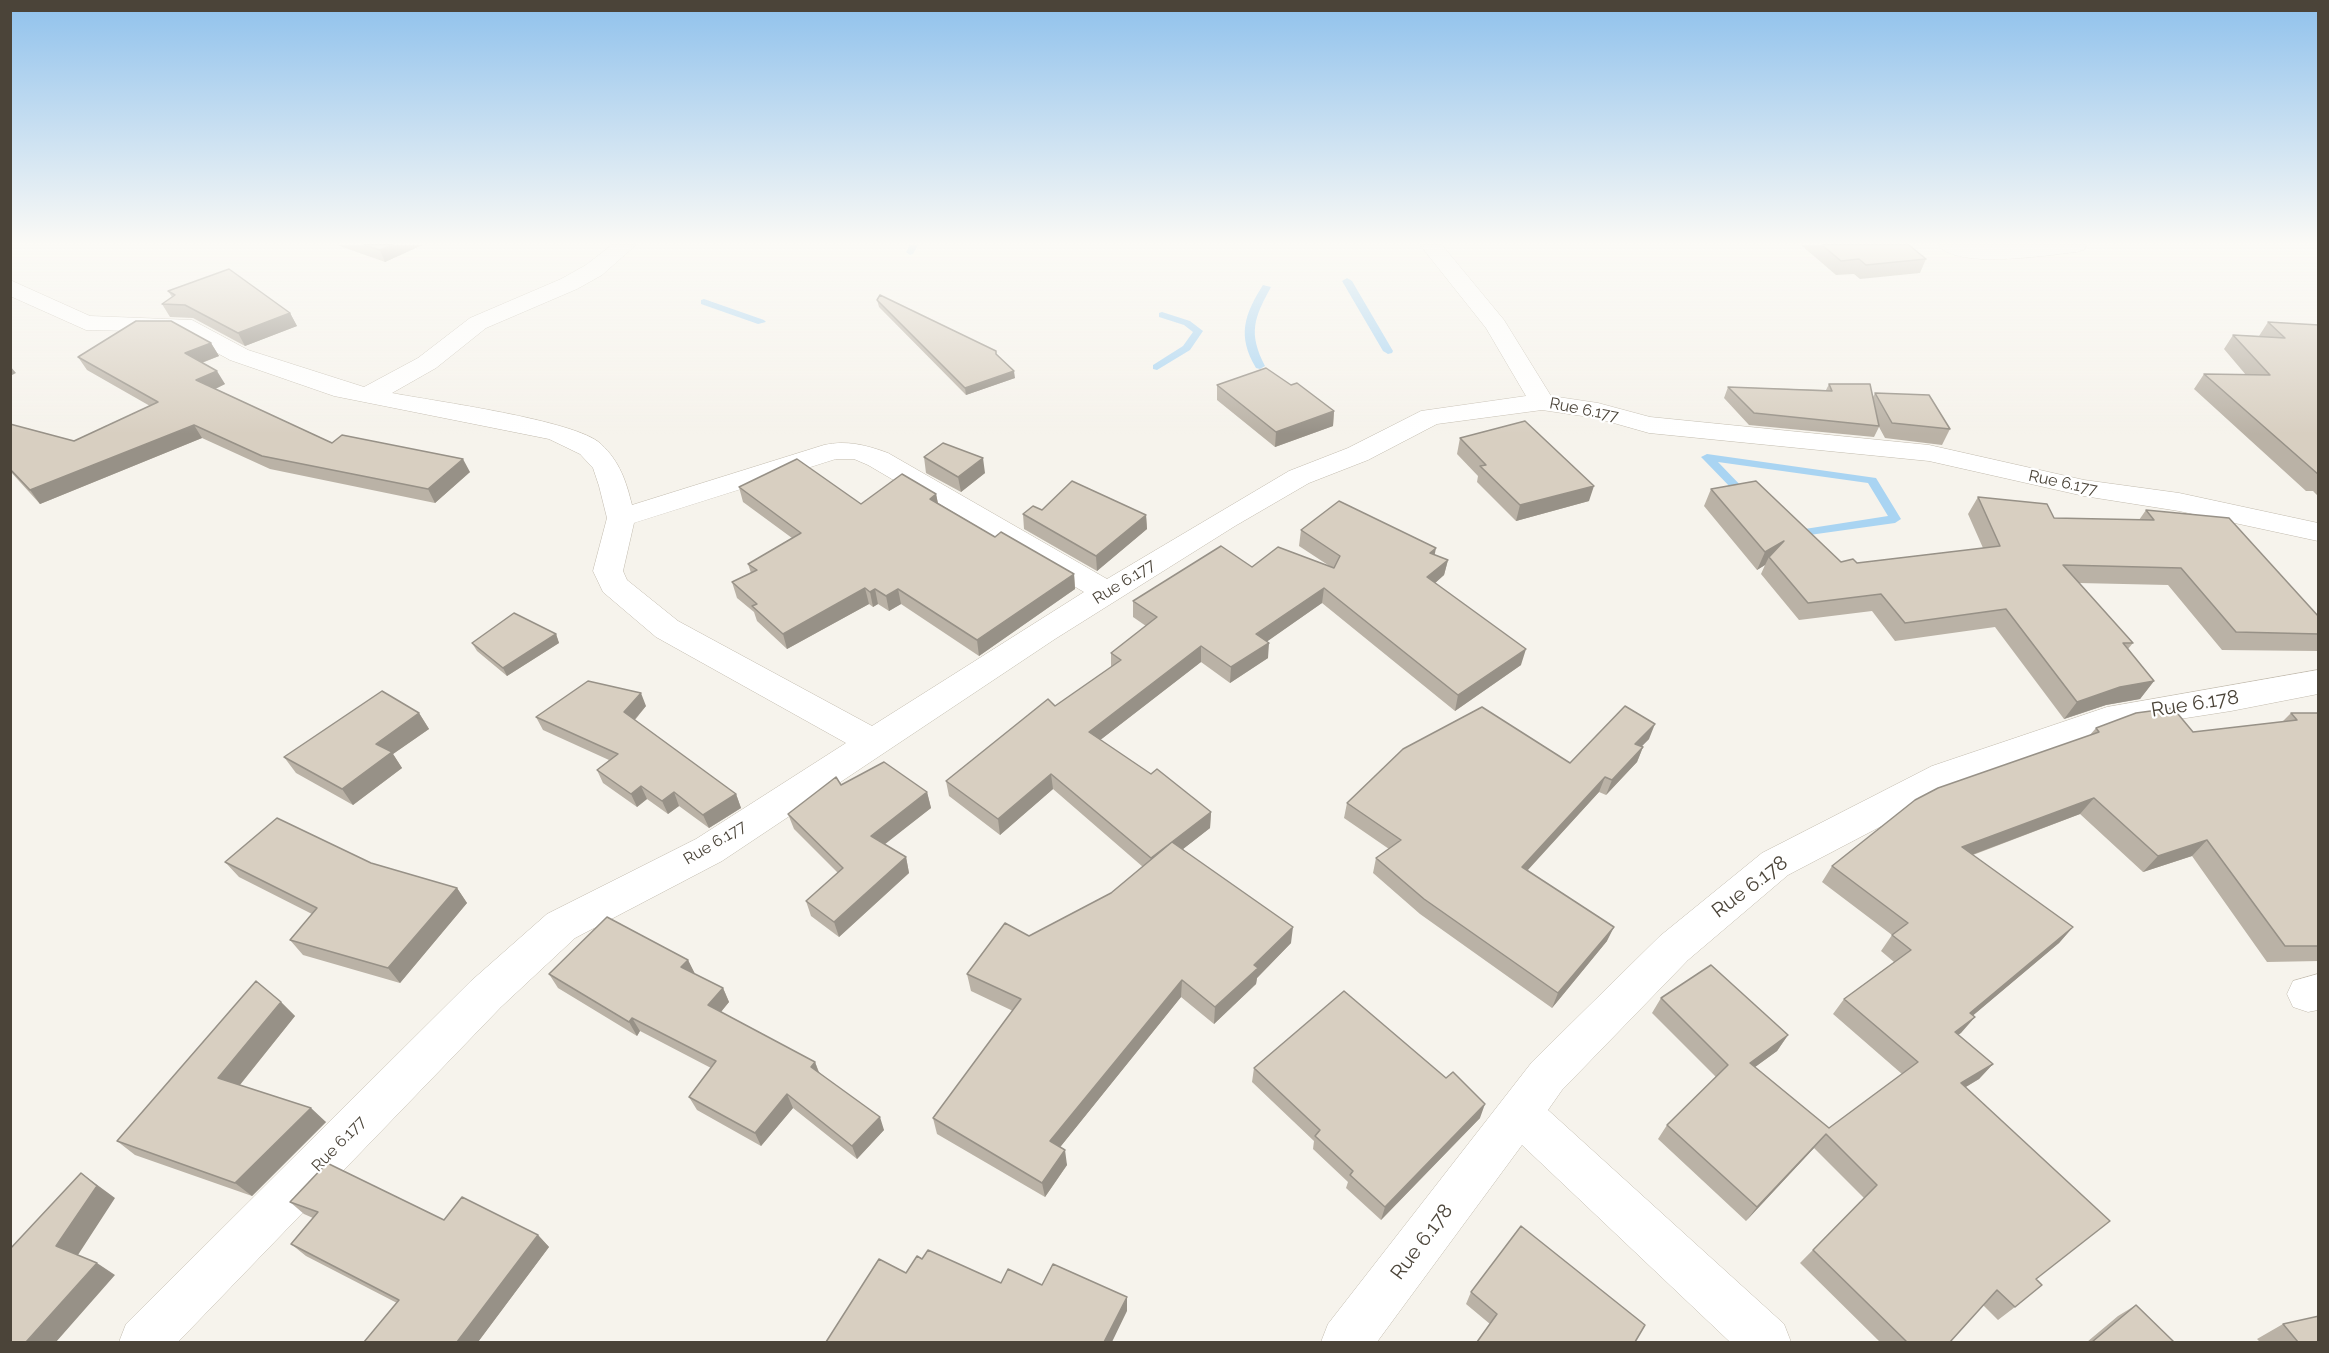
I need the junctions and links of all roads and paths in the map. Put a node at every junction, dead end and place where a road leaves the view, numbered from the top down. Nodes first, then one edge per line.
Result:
1 (55, 308) edge
2 (512, 308) edge
3 (1482, 308) edge
4 (367, 396) junction
5 (1542, 402) junction
6 (621, 518) junction
7 (2319, 532) edge
8 (1107, 592) junction
9 (2319, 682) edge
10 (872, 742) junction
11 (1519, 1113) junction
12 (144, 1342) edge
13 (1346, 1342) edge
14 (1766, 1342) edge

1 - 4 street
2 - 4 street
3 - 5 street
4 - 6 street
5 - 7 street, Rue 6.177
5 - 8 street, Rue 6.177
6 - 8 street
6 - 10 street
8 - 10 street, Rue 6.177
9 - 11 street, Rue 6.178
10 - 12 street, Rue 6.177
11 - 13 street, Rue 6.178
11 - 14 street

